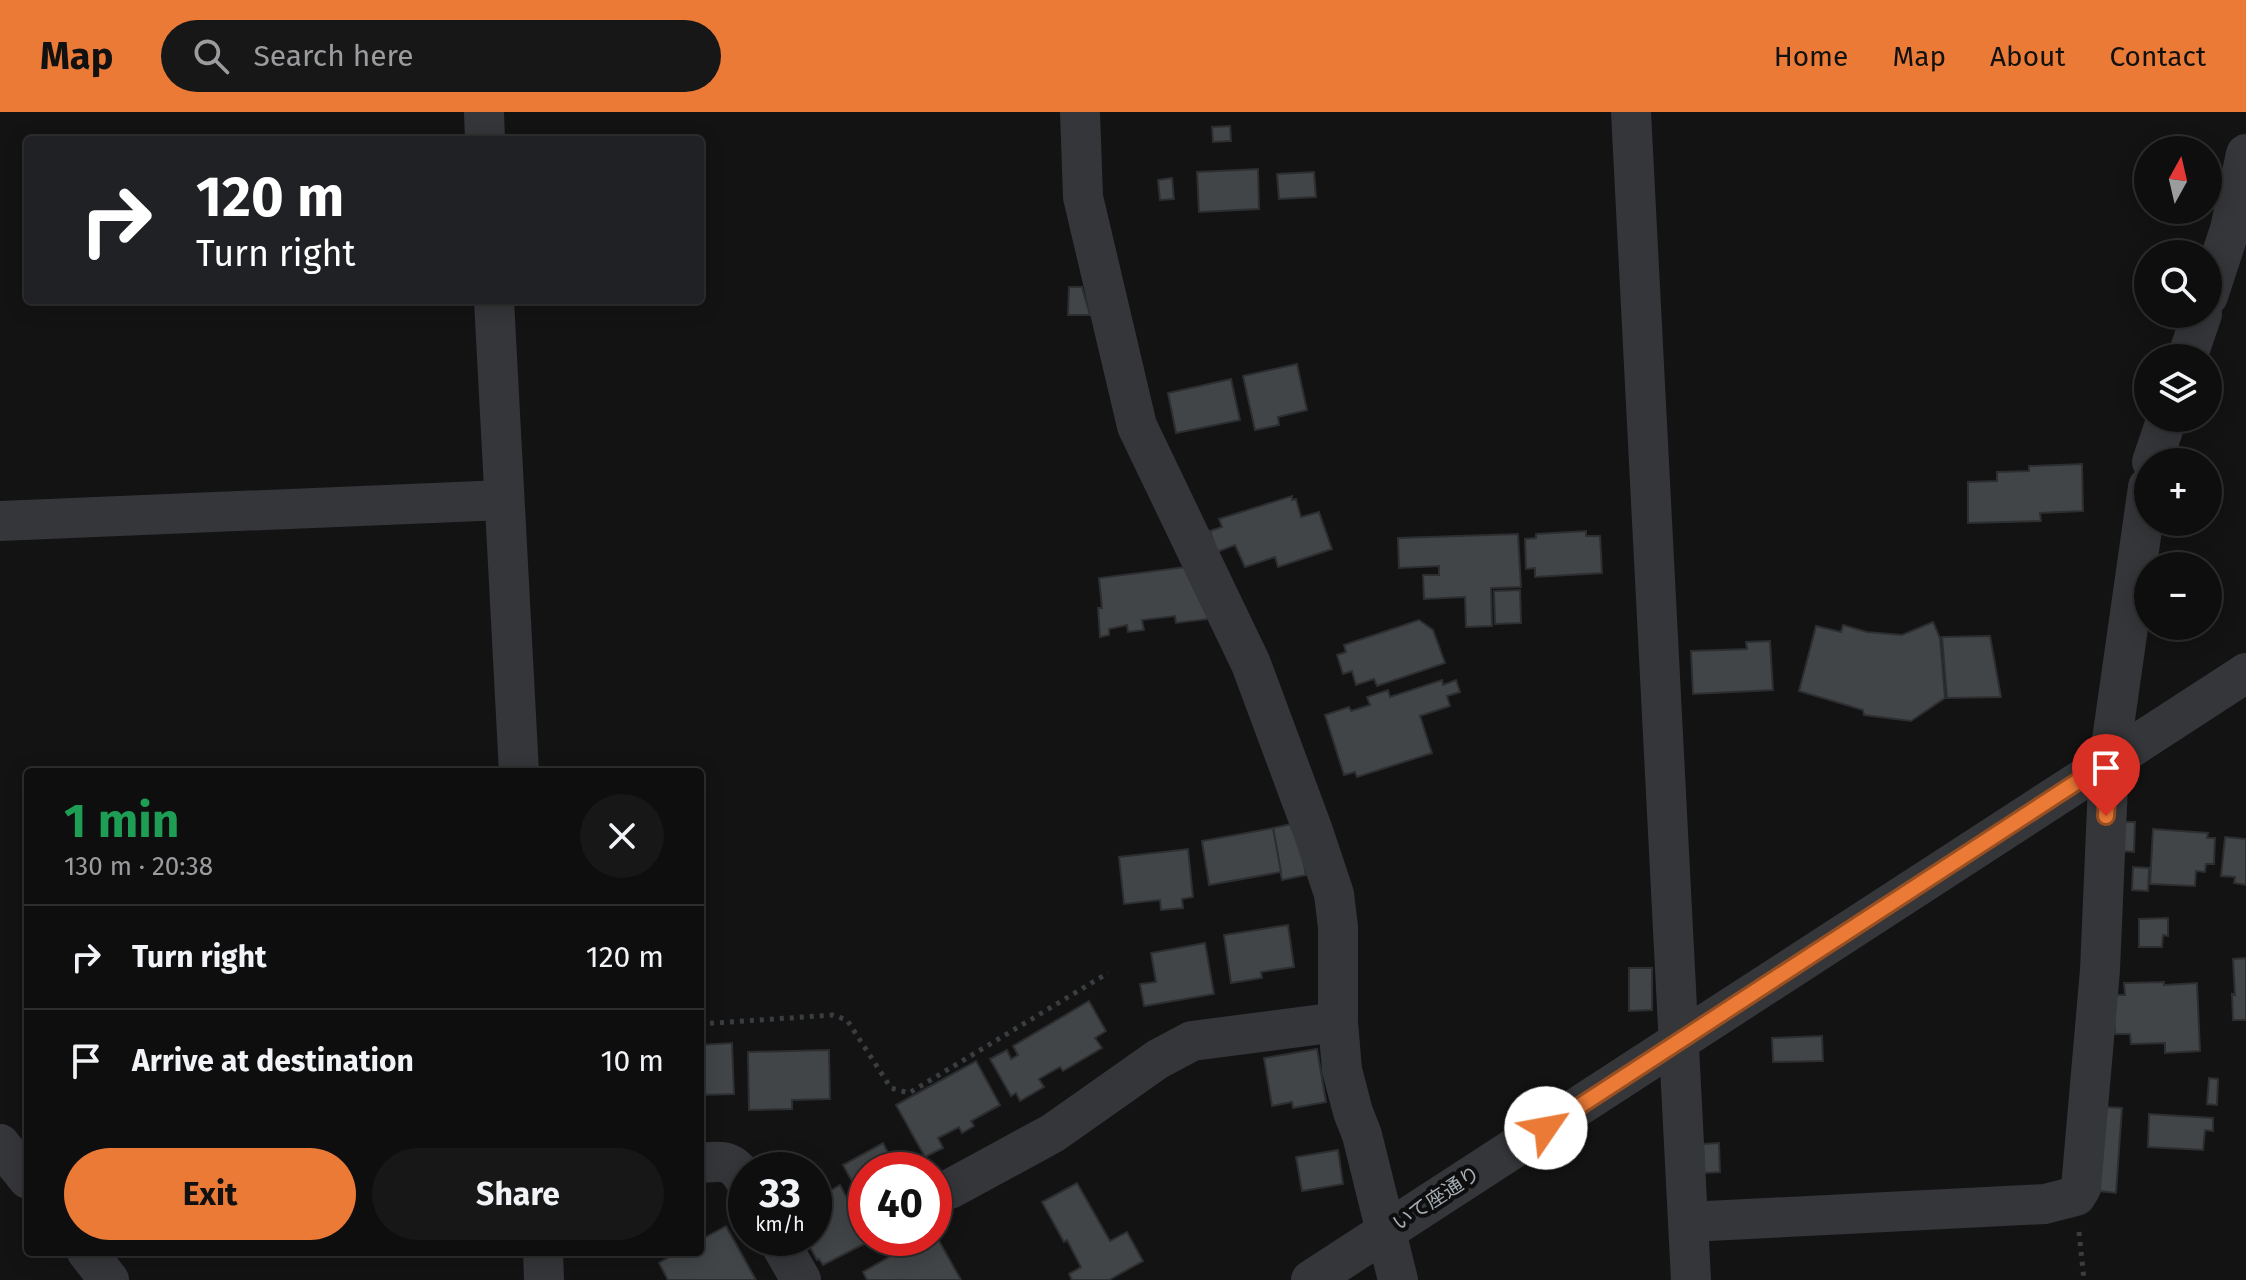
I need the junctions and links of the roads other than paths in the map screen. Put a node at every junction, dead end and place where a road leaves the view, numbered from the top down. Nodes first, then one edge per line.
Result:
1 (484, 112) edge
2 (1080, 112) edge
3 (1631, 112) edge
4 (485, 136) edge
5 (2246, 154) edge
6 (2222, 253) edge
7 (494, 304) edge
8 (504, 500) junction
9 (0, 521) edge
10 (2141, 536) edge
11 (2246, 673) edge
12 (2109, 761) junction
13 (519, 768) edge
14 (1338, 1022) junction
15 (1679, 1042) junction
16 (0, 1144) edge
17 (704, 1163) edge
18 (728, 1163) edge
19 (24, 1174) edge
20 (952, 1188) edge
21 (1688, 1222) junction
22 (1386, 1231) junction
23 (90, 1256) edge
24 (543, 1256) edge
25 (787, 1256) edge
26 (109, 1280) edge
27 (544, 1280) edge
28 (801, 1280) edge
29 (1311, 1280) edge
30 (1398, 1280) edge
31 (1691, 1280) edge

1 - 4 street
2 - 14 street
3 - 15 street
5 - 6 street
7 - 8 street
8 - 9 street
8 - 13 street
10 - 12 street
11 - 12 street, いて座通り
12 - 15 street, いて座通り
12 - 21 street
14 - 20 street
14 - 22 street
15 - 21 street
15 - 22 street, いて座通り
16 - 19 street
17 - 18 street
21 - 31 street
22 - 29 street, いて座通り
22 - 30 street
23 - 26 street
24 - 27 street
25 - 28 street

